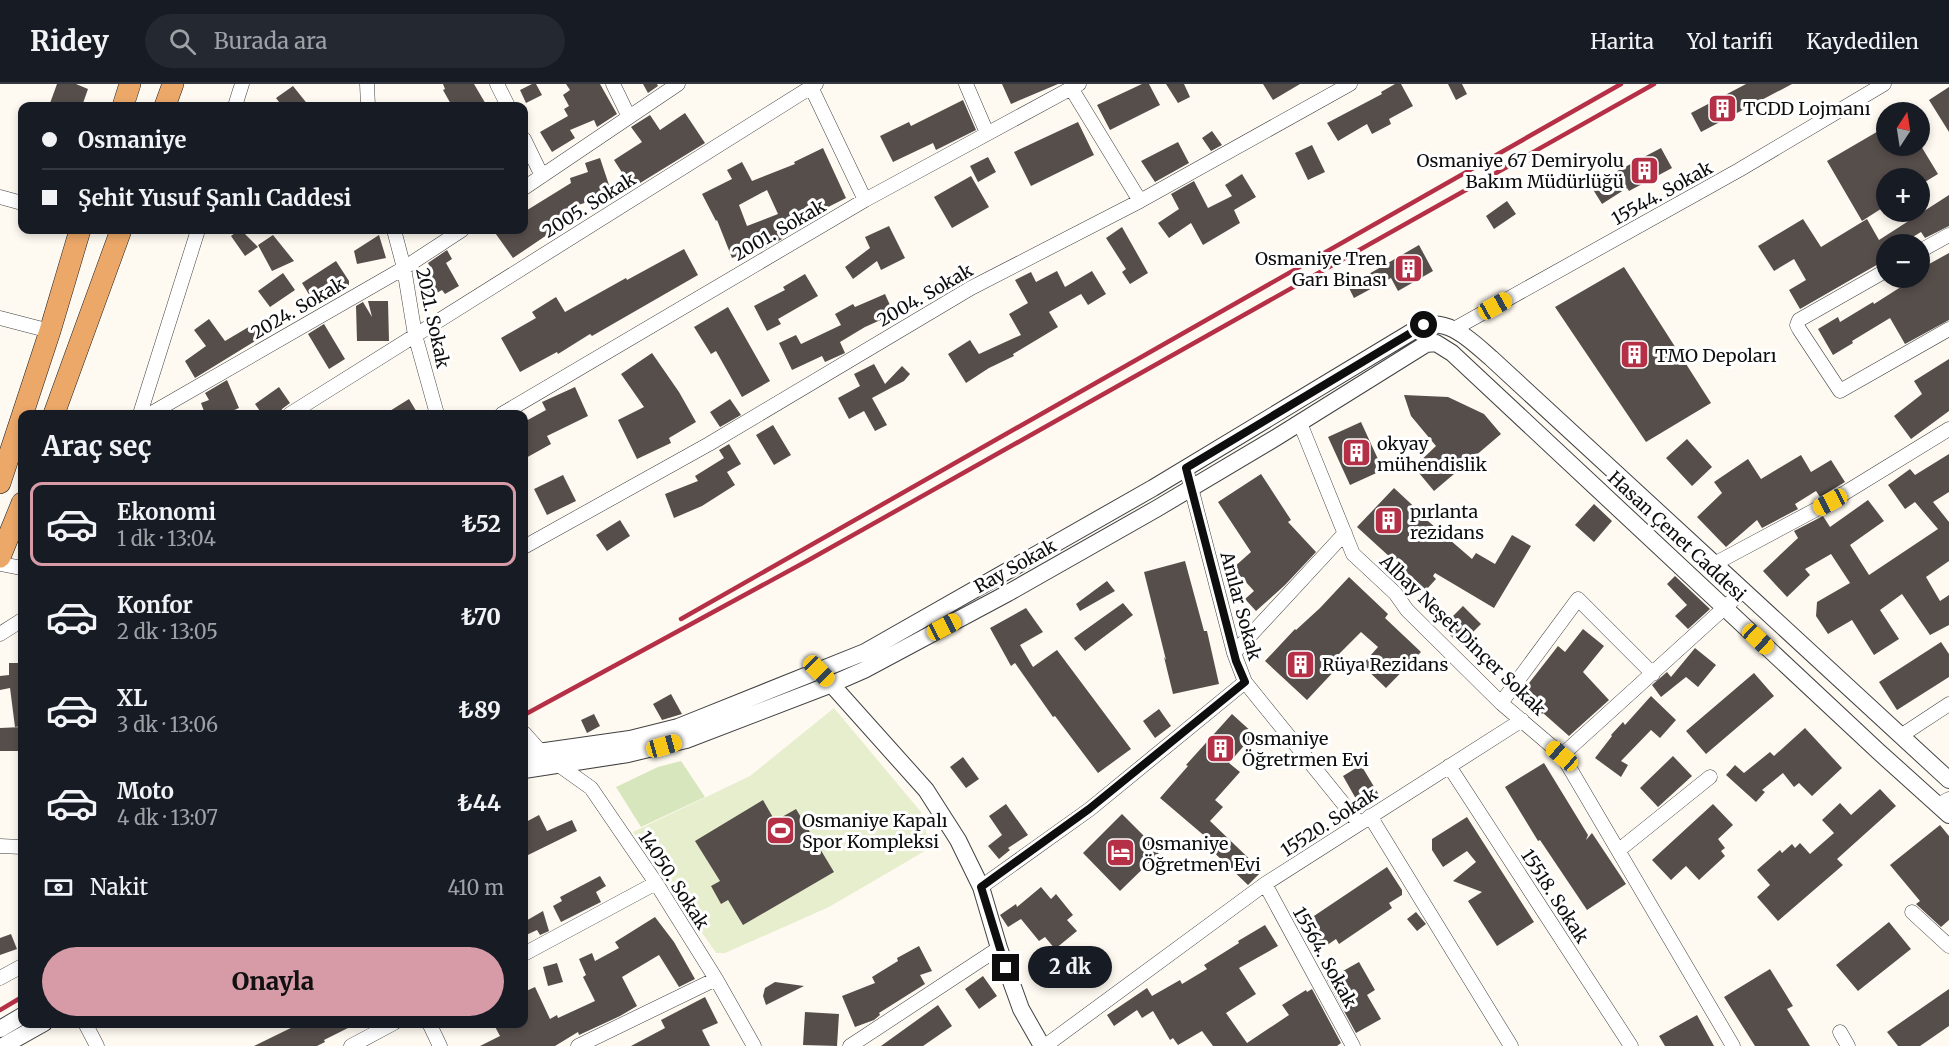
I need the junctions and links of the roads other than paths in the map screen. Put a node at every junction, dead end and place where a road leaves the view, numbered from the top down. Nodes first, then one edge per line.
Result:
1 (130, 84) edge
2 (173, 84) edge
3 (242, 84) edge
4 (367, 84) edge
5 (497, 84) edge
6 (613, 84) edge
7 (678, 84) edge
8 (966, 84) edge
9 (1350, 84) edge
10 (1884, 84) edge
11 (813, 85) edge
12 (1075, 86) edge
13 (796, 89) edge
14 (124, 102) edge
15 (166, 102) edge
16 (236, 102) edge
17 (368, 102) edge
18 (506, 102) edge
19 (629, 117) junction
20 (987, 133) junction
21 (528, 147) edge
22 (542, 176) junction
23 (528, 185) edge
24 (0, 197) edge
25 (865, 200) junction
26 (1140, 201) junction
27 (18, 202) edge
28 (79, 234) edge
29 (120, 234) edge
30 (197, 234) edge
31 (395, 234) edge
32 (456, 234) edge
33 (1949, 235) edge
34 (1930, 245) edge
35 (404, 268) junction
36 (1876, 276) edge
37 (0, 318) edge
38 (1454, 329) junction
39 (1949, 329) edge
40 (50, 331) junction
41 (415, 335) junction
42 (1426, 344) joint
43 (24, 410) edge
44 (55, 410) edge
45 (141, 410) edge
46 (157, 410) edge
47 (296, 410) edge
48 (436, 410) edge
49 (509, 410) edge
50 (1300, 423) junction
51 (18, 428) edge
52 (1949, 429) edge
53 (1186, 468) junction
54 (0, 483) edge
55 (1191, 488) junction
56 (18, 513) edge
57 (1345, 533) junction
58 (528, 545) edge
59 (0, 557) edge
60 (0, 564) edge
61 (1714, 564) junction
62 (18, 566) edge
63 (1743, 591) junction
64 (1724, 606) junction
65 (18, 623) edge
66 (0, 634) edge
67 (1234, 653) junction
68 (819, 671) junction
69 (1653, 674) junction
70 (1245, 682) junction
71 (832, 684) junction
72 (1501, 703) junction
73 (1949, 704) edge
74 (1522, 720) junction
75 (1902, 735) junction
76 (528, 737) edge
77 (1879, 752) junction
78 (542, 753) junction
79 (528, 754) edge
80 (1562, 756) junction
81 (558, 764) junction
82 (1449, 766) junction
83 (528, 769) edge
84 (1710, 777) dead end
85 (1949, 780) edge
86 (1945, 807) edge
87 (1364, 819) junction
88 (0, 846) edge
89 (18, 847) edge
90 (1619, 850) junction
91 (656, 883) junction
92 (1265, 884) junction
93 (981, 887) junction
94 (1912, 912) dead end
95 (1949, 946) edge
96 (999, 948) junction
97 (528, 952) edge
98 (18, 968) edge
99 (0, 978) edge
100 (716, 979) junction
101 (18, 1018) edge
102 (35, 1028) edge
103 (88, 1028) edge
104 (385, 1028) edge
105 (431, 1028) edge
106 (0, 1029) edge
107 (1840, 1032) dead end
108 (3, 1046) edge
109 (97, 1046) edge
110 (351, 1046) edge
111 (440, 1046) edge
112 (578, 1046) edge
113 (754, 1046) edge
114 (850, 1046) edge
115 (1043, 1046) edge
116 (1353, 1046) edge
117 (1511, 1046) edge
118 (1631, 1046) edge
119 (1732, 1046) edge
120 (1848, 1046) edge

1 - 14 highway
2 - 15 highway
3 - 16 street
4 - 17 street
5 - 18 street
6 - 19 street
7 - 19 street
8 - 20 street
9 - 26 street, 2004. Sokak
10 - 38 street, 15544. Sokak
11 - 13 street, 2005. Sokak
11 - 25 street
12 - 20 street, 2001. Sokak
12 - 26 street
13 - 41 street, 2005. Sokak
19 - 22 street
20 - 25 street, 2001. Sokak
21 - 22 street
22 - 23 street
24 - 27 street
25 - 49 street, 2001. Sokak
26 - 58 street, 2004. Sokak
28 - 40 highway
29 - 44 highway
30 - 45 street
31 - 35 street, 2021. Sokak
32 - 35 street, 2024. Sokak
33 - 34 street
35 - 41 street, 2021. Sokak
35 - 46 street, 2024. Sokak
36 - 39 street
37 - 40 street
38 - 53 street
38 - 61 street
40 - 43 highway
41 - 47 street, 2005. Sokak
41 - 48 street, 2021. Sokak
42 - 50 street, Ray Sokak
42 - 64 street, Hasan Çenet Caddesi
50 - 55 street, Ray Sokak
50 - 57 street, Albay Neşet Dinçer Sokak
51 - 54 highway
52 - 61 street
53 - 55 street, Anılar Sokak
53 - 68 street
55 - 67 street, Anılar Sokak
55 - 71 street, Ray Sokak
56 - 59 highway
57 - 67 street
57 - 72 street, Albay Neşet Dinçer Sokak
60 - 62 street
61 - 63 street
63 - 64 street
63 - 75 street
64 - 69 street
64 - 77 street, Hasan Çenet Caddesi
65 - 66 street
67 - 70 street, Anılar Sokak
68 - 71 street
68 - 78 street
69 - 72 street
69 - 80 street
70 - 87 street, Anılar Sokak
70 - 93 street
71 - 81 street, Ray Sokak
71 - 93 street
72 - 74 street, Albay Neşet Dinçer Sokak
73 - 75 street
74 - 80 street, Albay Neşet Dinçer Sokak
74 - 82 street, 15520. Sokak
75 - 77 street
75 - 85 street
76 - 78 street, 14050. Sokak
77 - 86 street, Hasan Çenet Caddesi
78 - 79 street
78 - 81 street, 14050. Sokak
80 - 90 street, Albay Neşet Dinçer Sokak
81 - 83 street, Ray Sokak
81 - 91 street, 14050. Sokak
82 - 87 street, 15520. Sokak
82 - 118 street, 15518. Sokak
84 - 90 street
87 - 92 street, 15520. Sokak
87 - 117 street, Anılar Sokak
88 - 89 street
90 - 119 street, Albay Neşet Dinçer Sokak
91 - 97 street
91 - 100 street, 14050. Sokak
92 - 115 street, 15520. Sokak
92 - 116 street, 15564. Sokak
93 - 96 street
94 - 95 street
96 - 114 street
96 - 115 street
98 - 99 street
100 - 112 street
100 - 113 street, 14050. Sokak
101 - 106 street
102 - 108 street
103 - 109 street
104 - 110 street
105 - 111 street
107 - 120 street

